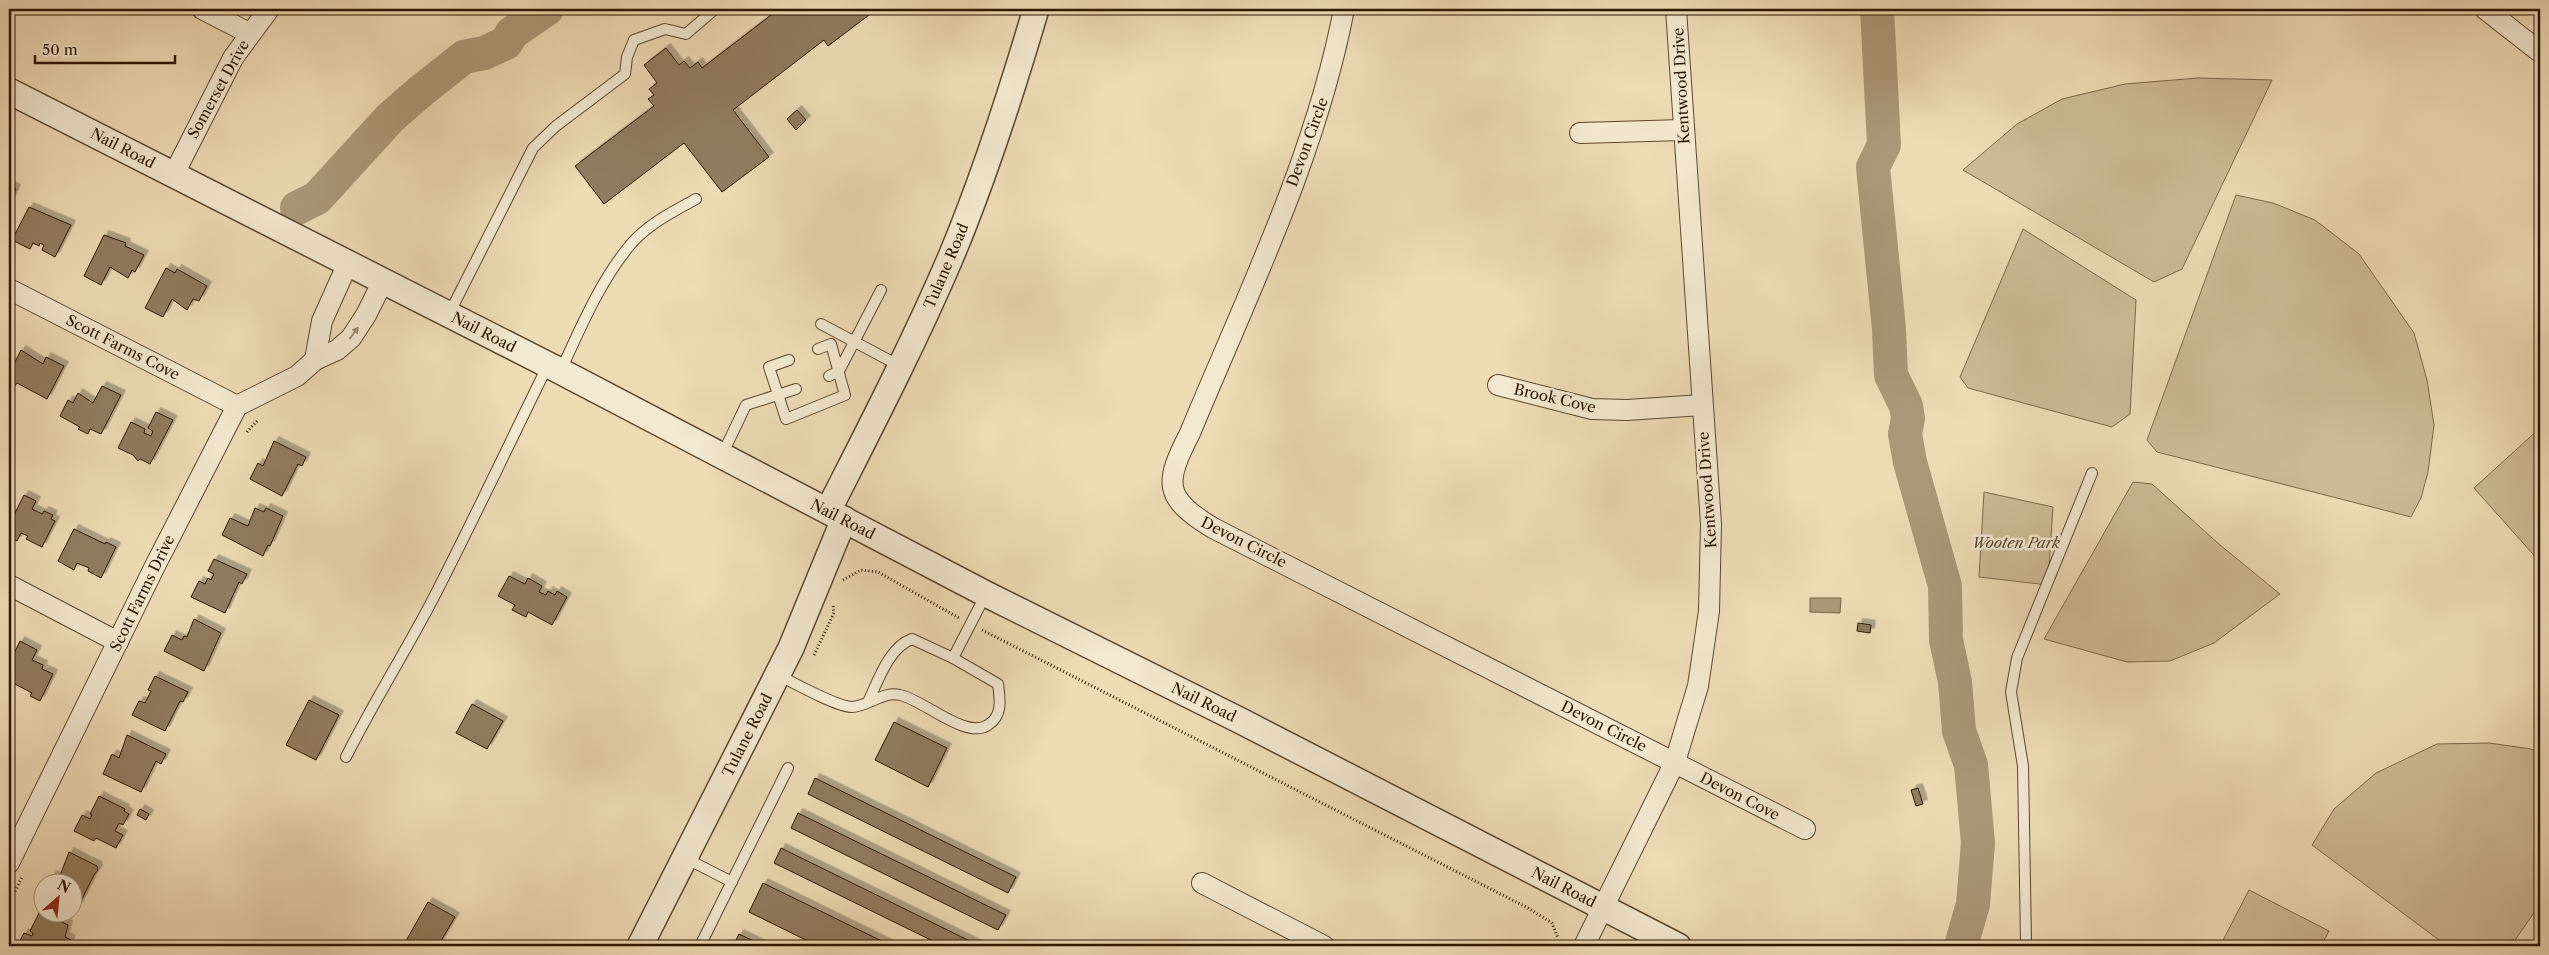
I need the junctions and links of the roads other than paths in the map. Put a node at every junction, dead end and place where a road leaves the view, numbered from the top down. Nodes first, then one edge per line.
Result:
1 (202, 9) edge
2 (269, 9) edge
3 (715, 9) edge
4 (1036, 9) edge
5 (1344, 9) edge
6 (1676, 9) edge
7 (2485, 9) edge
8 (249, 33) junction
9 (2540, 52) edge
10 (9, 91) edge
11 (1683, 130) junction
12 (1580, 133) dead end
13 (174, 174) junction
14 (696, 199) dead end
15 (348, 263) junction
16 (383, 281) junction
17 (9, 289) edge
18 (880, 290) dead end
19 (449, 314) junction
20 (821, 324) dead end
21 (854, 341) junction
22 (818, 349) dead end
23 (315, 360) junction
24 (789, 360) dead end
25 (900, 367) junction
26 (554, 368) junction
27 (839, 371) junction
28 (829, 376) dead end
29 (1498, 385) dead end
30 (796, 389) dead end
31 (779, 396) junction
32 (1702, 405) junction
33 (237, 406) junction
34 (722, 455) junction
35 (2092, 473) dead end
36 (836, 515) junction
37 (9, 585) edge
38 (986, 594) junction
39 (118, 642) junction
40 (953, 658) junction
41 (788, 680) junction
42 (868, 702) junction
43 (346, 758) dead end
44 (1675, 762) junction
45 (788, 768) dead end
46 (1805, 829) dead end
47 (685, 858) junction
48 (9, 863) edge
49 (732, 882) junction
50 (1202, 883) dead end
51 (1604, 907) junction
52 (640, 946) edge
53 (700, 946) edge
54 (1324, 946) edge
55 (1584, 946) edge
56 (1678, 946) edge
57 (2029, 946) edge

1 - 8 street
2 - 8 street, Somerset Drive
3 - 19 lane
4 - 25 street, Tulane Road
5 - 44 street, Devon Circle
6 - 11 street, Kentwood Drive
7 - 9 street
8 - 13 street, Somerset Drive
10 - 13 street, Nail Road
11 - 12 street
11 - 32 street, Kentwood Drive
13 - 15 street, Nail Road
14 - 26 lane
15 - 16 street, Nail Road
15 - 23 street
16 - 19 street, Nail Road
23 -> 16 street
17 - 33 street, Scott Farms Cove
18 - 21 lane
19 - 26 street, Nail Road
20 - 21 lane
21 - 25 lane
21 - 27 lane
22 - 27 lane
23 - 33 street
24 - 31 lane
25 - 36 street, Tulane Road
26 - 34 street, Nail Road
26 - 43 lane
27 - 28 lane
27 - 31 lane
29 - 32 street, Brook Cove
30 - 31 lane
31 - 34 lane
32 - 44 street, Kentwood Drive
33 - 39 street, Scott Farms Drive
34 - 36 street, Nail Road
35 - 57 lane
36 - 38 street, Nail Road
36 - 41 street, Tulane Road
37 - 39 street
38 - 40 lane
38 - 51 street, Nail Road
39 - 48 street, Scott Farms Drive
40 - 42 lane
40 - 42 lane
41 - 42 lane
41 - 47 street, Tulane Road
44 - 46 street, Devon Cove
44 - 51 street, Kentwood Drive
45 - 49 lane
47 - 49 lane
47 - 52 street, Tulane Road
49 - 53 lane
50 - 54 street
51 - 55 street, Kentwood Drive
51 - 56 street, Nail Road

